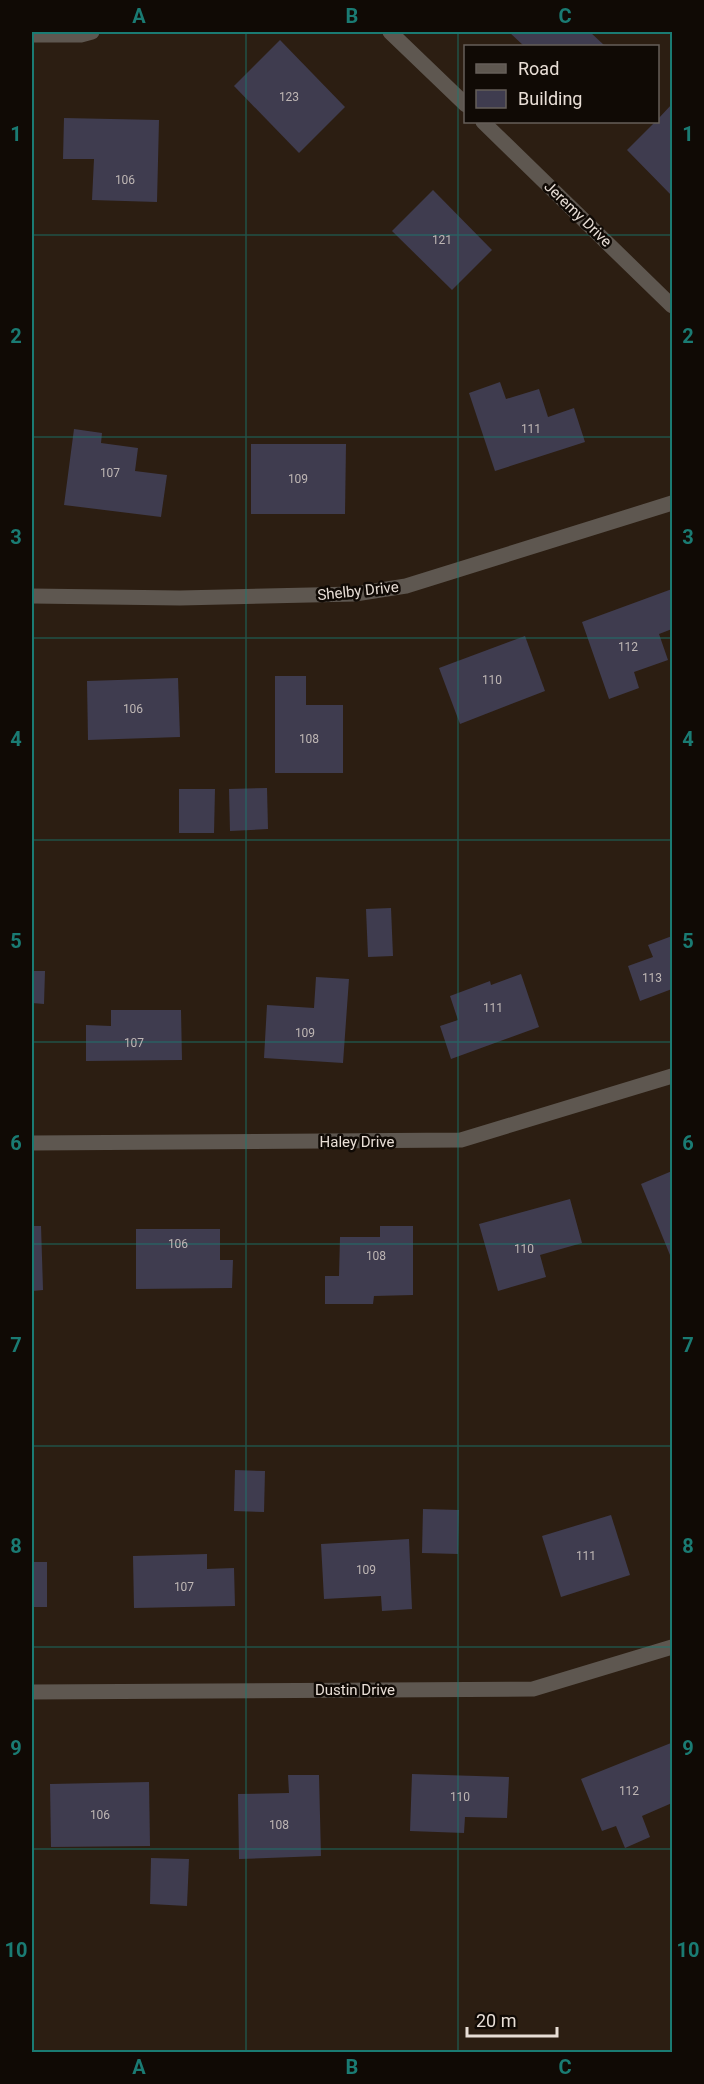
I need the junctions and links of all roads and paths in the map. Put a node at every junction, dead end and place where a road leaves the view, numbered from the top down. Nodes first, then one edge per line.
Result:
1 (92, 32) edge
2 (390, 32) edge
3 (32, 35) edge
4 (464, 104) edge
5 (484, 123) edge
6 (672, 306) edge
7 (672, 503) edge
8 (32, 596) edge
9 (672, 1076) edge
10 (32, 1143) edge
11 (672, 1647) edge
12 (32, 1692) edge

1 - 3 street
2 - 4 street
5 - 6 street, Jeremy Drive
7 - 8 street, Shelby Drive
9 - 10 street, Haley Drive
11 - 12 street, Dustin Drive

